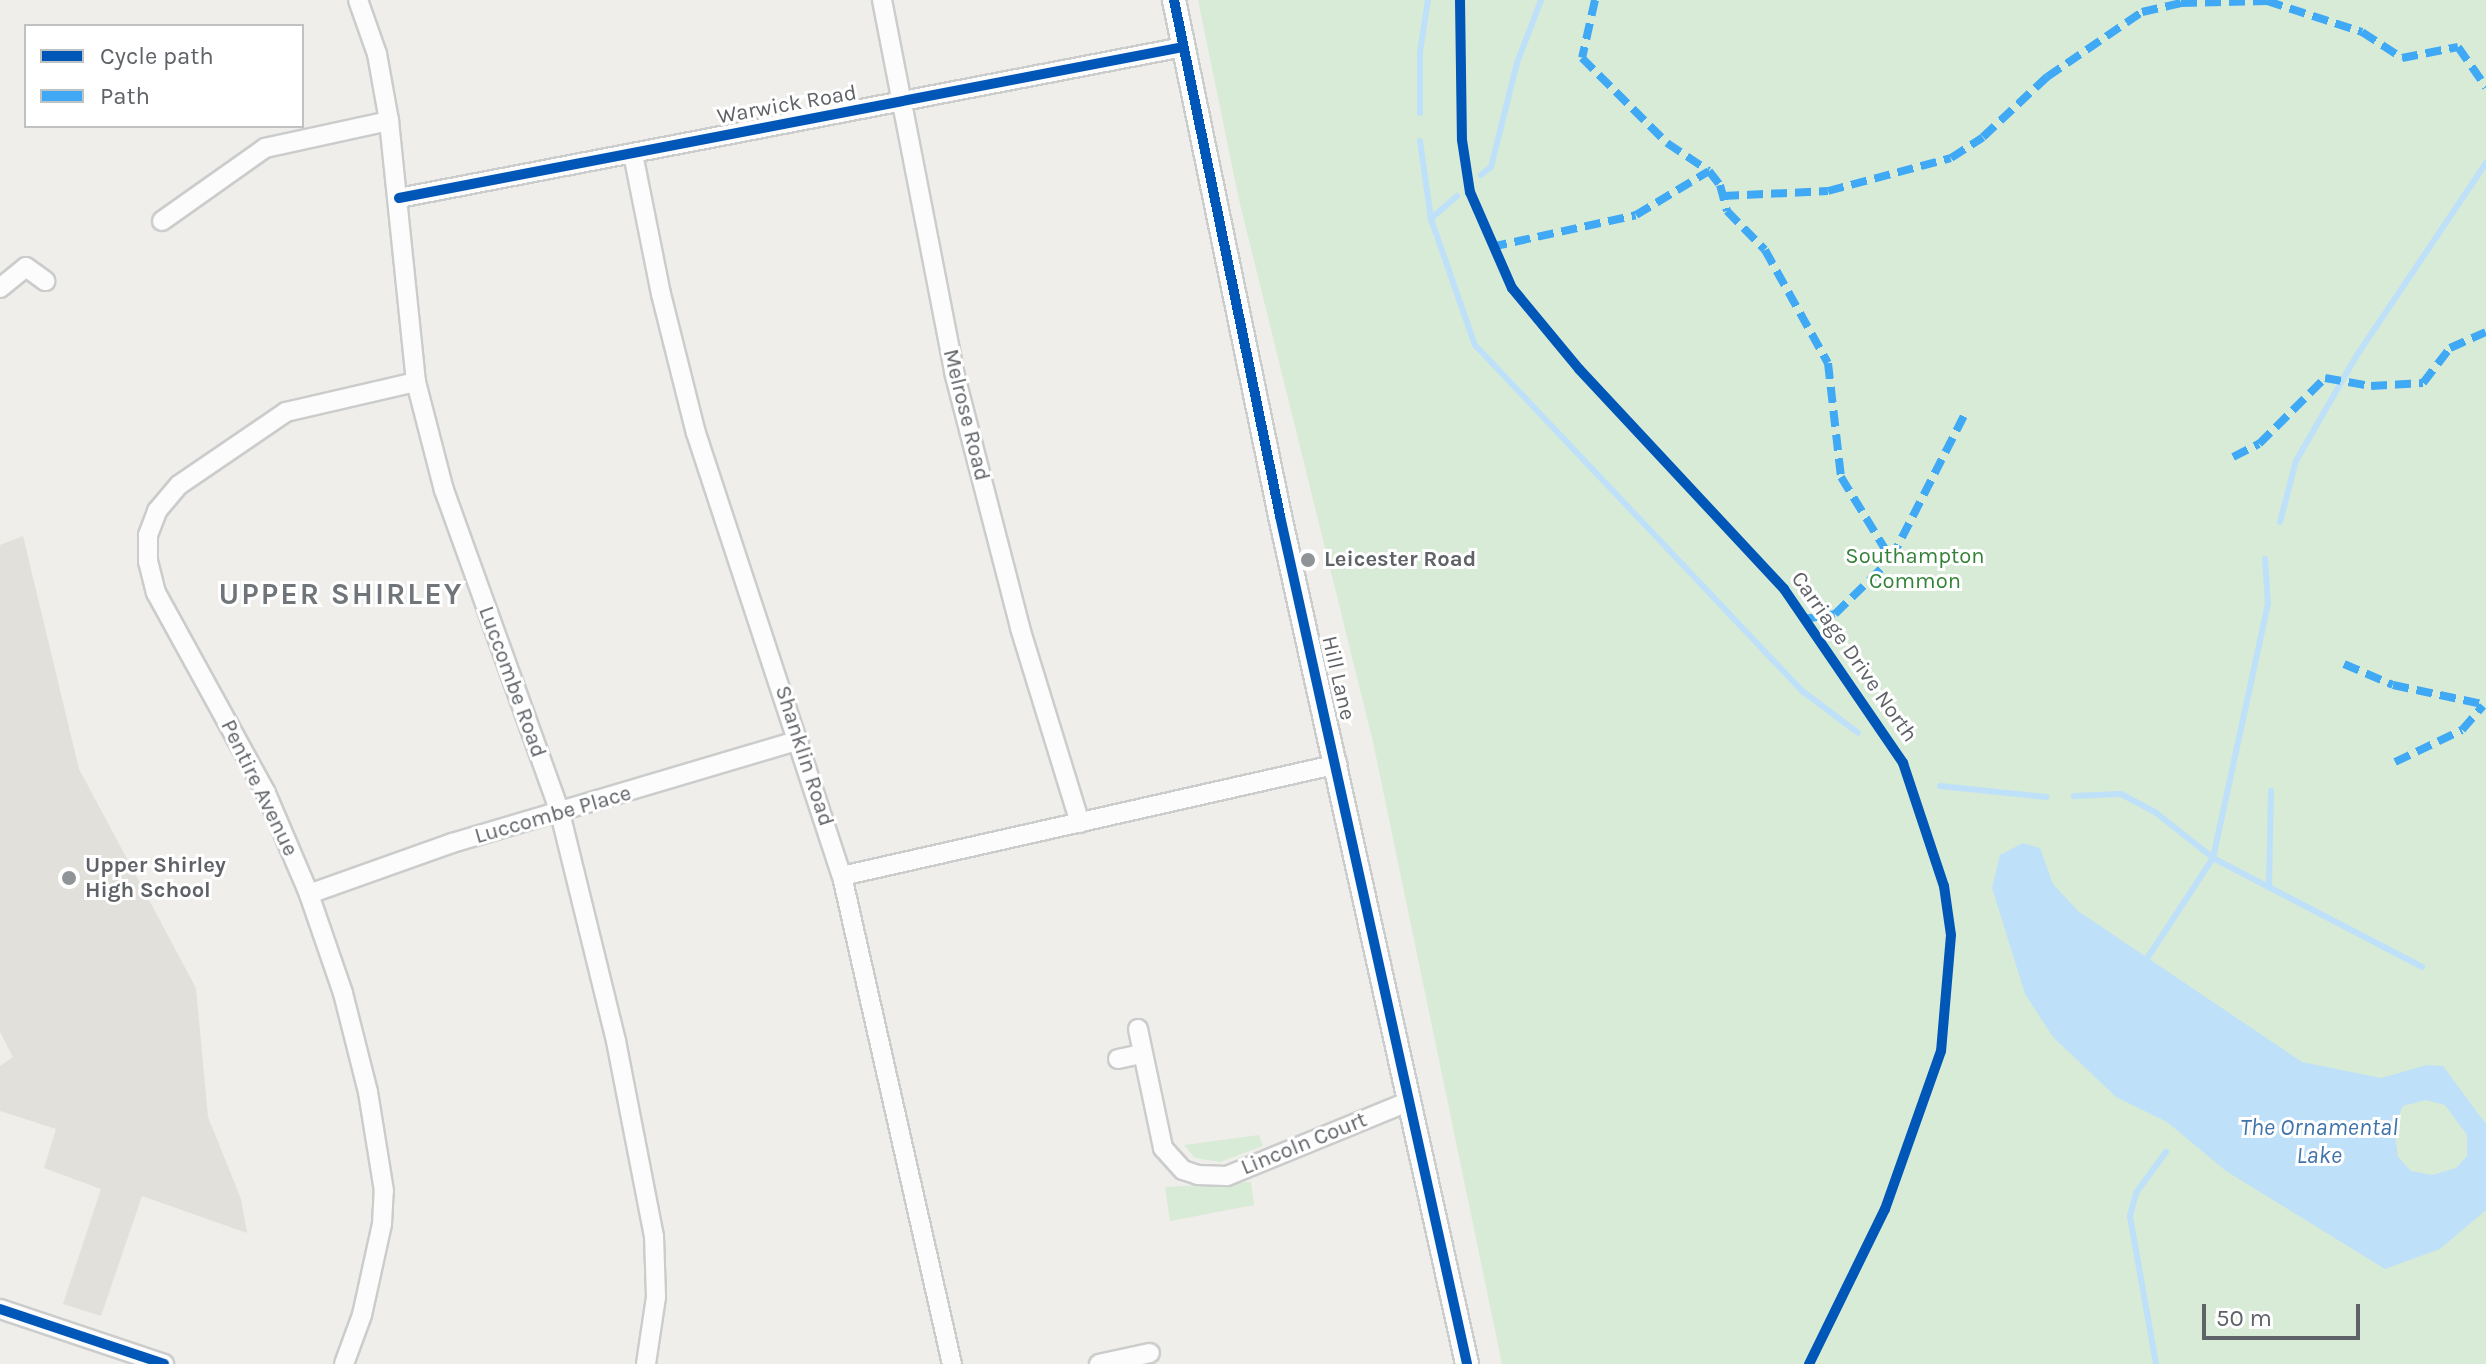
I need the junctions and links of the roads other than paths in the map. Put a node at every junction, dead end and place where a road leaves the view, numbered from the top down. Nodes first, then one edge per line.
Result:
1 (358, 0) edge
2 (882, 0) edge
3 (1174, 0) edge
4 (1183, 47) junction
5 (902, 105) junction
6 (389, 121) junction
7 (633, 154) junction
8 (399, 198) junction
9 (162, 221) dead end
10 (45, 281) dead end
11 (0, 288) edge
12 (416, 382) junction
13 (799, 740) junction
14 (1338, 764) junction
15 (560, 813) junction
16 (1080, 823) junction
17 (842, 876) junction
18 (309, 894) junction
19 (1138, 1029) dead end
20 (1142, 1054) junction
21 (1118, 1059) dead end
22 (1407, 1102) junction
23 (0, 1309) edge
24 (1150, 1353) dead end
25 (164, 1364) edge
26 (344, 1364) edge
27 (646, 1364) edge
28 (952, 1364) edge
29 (1099, 1364) edge
30 (1467, 1364) edge

1 - 6 street, Luccombe Road
2 - 5 street, Melrose Road
3 - 4 street, Hill Lane
4 - 5 street, Warwick Road
4 - 14 street, Hill Lane
5 - 7 street, Warwick Road
5 - 16 street, Melrose Road
6 - 8 street, Luccombe Road
6 - 9 street
7 - 8 street, Warwick Road
7 - 13 street, Shanklin Road
8 - 12 street, Luccombe Road
10 - 11 street
12 - 15 street, Luccombe Road
12 - 18 street, Pentire Avenue
13 - 15 street, Luccombe Place
13 - 17 street, Shanklin Road
14 - 16 street
14 - 22 street, Hill Lane
15 - 18 street, Luccombe Place
15 - 27 street, Luccombe Road
16 - 17 street
17 - 28 street, Shanklin Road
18 - 26 street, Pentire Avenue
19 - 20 street, Lincoln Court
20 - 21 street
20 - 22 street, Lincoln Court
22 - 30 street, Hill Lane
23 - 25 street
24 - 29 street

